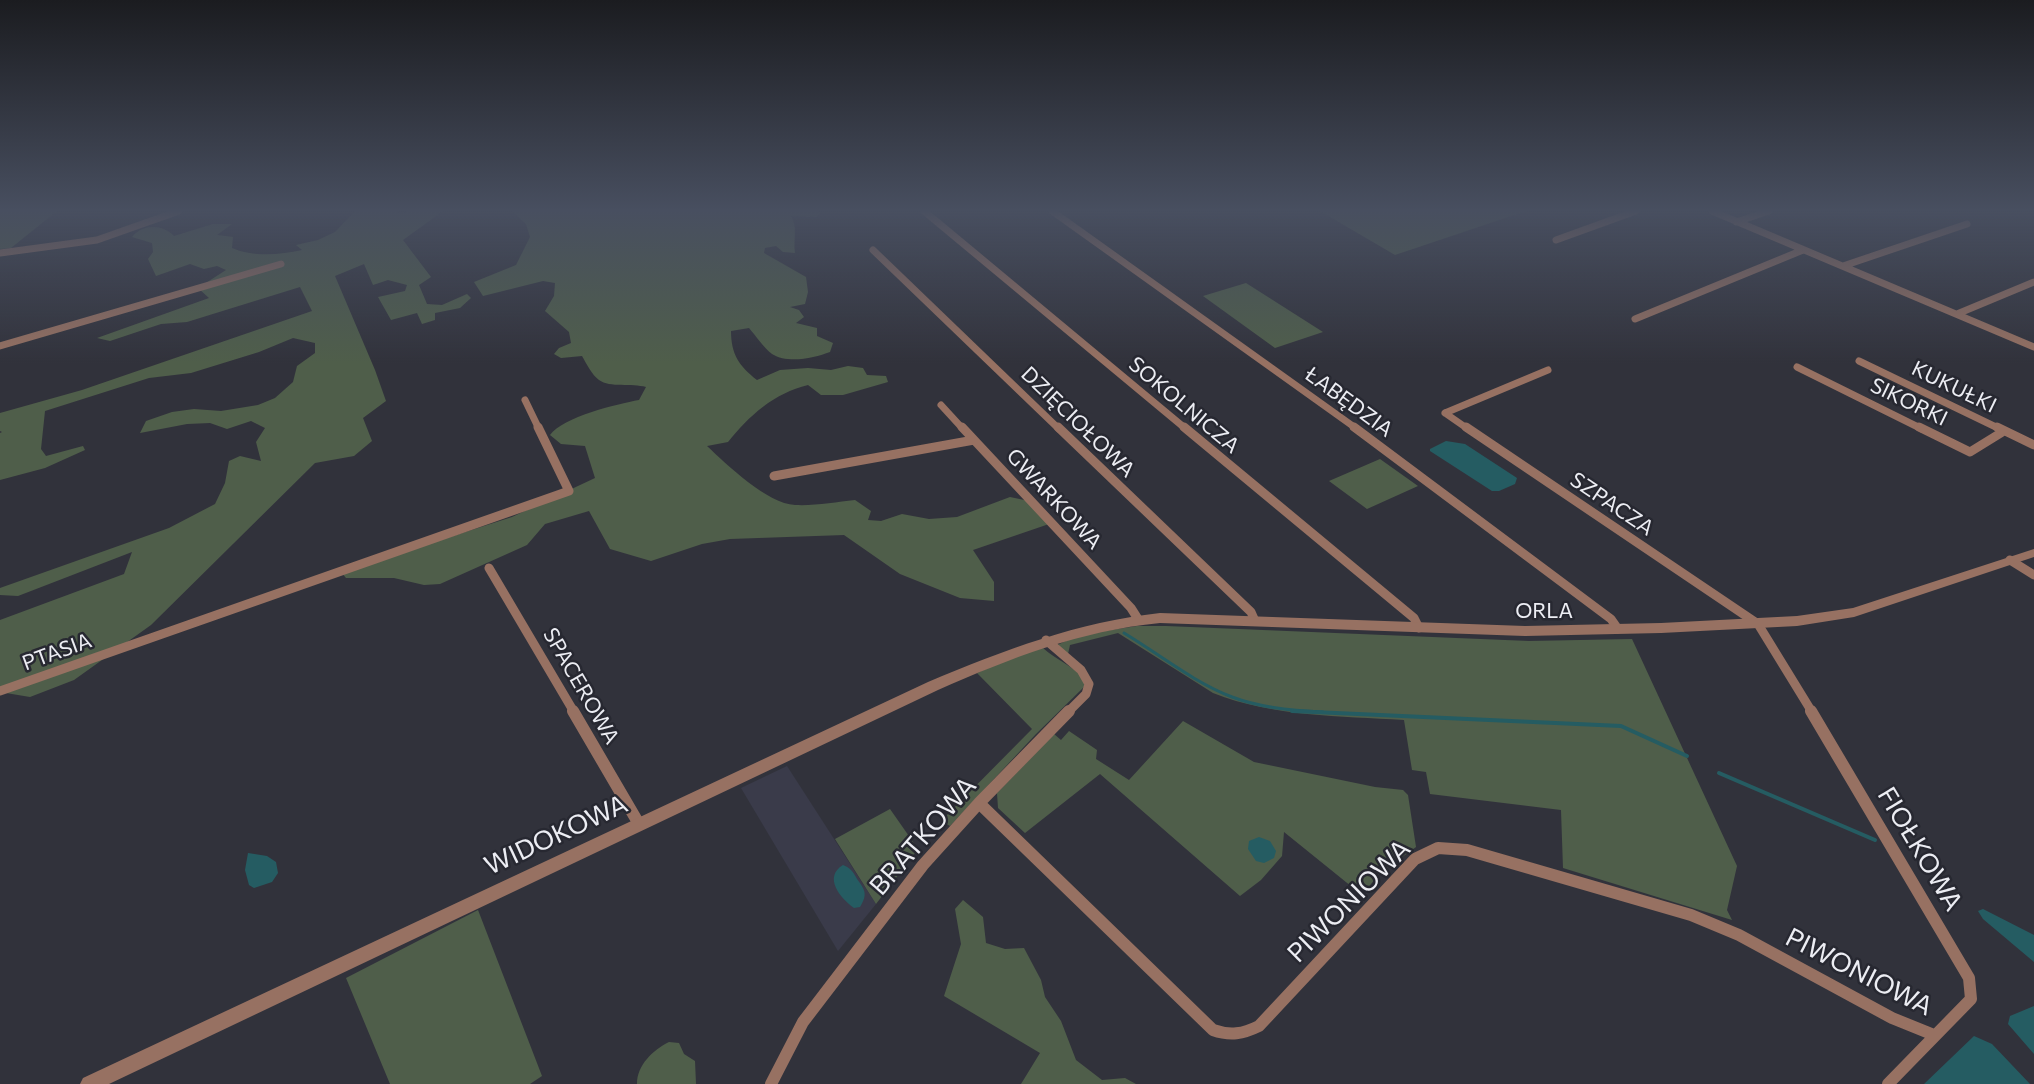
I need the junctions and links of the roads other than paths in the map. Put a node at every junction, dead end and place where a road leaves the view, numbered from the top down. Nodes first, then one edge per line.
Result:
1 (885, 262) edge
2 (985, 262) edge
3 (1123, 262) edge
4 (1775, 262) edge
5 (1832, 262) edge
6 (1856, 262) edge
7 (281, 264) dead end
8 (1843, 266) junction
9 (2034, 282) edge
10 (1957, 314) junction
11 (1635, 319) dead end
12 (0, 346) edge
13 (2034, 347) edge
14 (1859, 361) dead end
15 (1797, 366) dead end
16 (1548, 370) dead end
17 (525, 400) dead end
18 (941, 405) dead end
19 (2004, 430) junction
20 (974, 440) junction
21 (2034, 445) edge
22 (774, 476) dead end
23 (2034, 553) edge
24 (2010, 560) junction
25 (489, 568) dead end
26 (2034, 575) edge
27 (1138, 620) junction
28 (1255, 621) junction
29 (1758, 624) junction
30 (1419, 628) junction
31 (1618, 629) junction
32 (1046, 639) junction
33 (0, 692) edge
34 (979, 803) junction
35 (639, 824) junction
36 (1934, 1035) junction
37 (89, 1084) edge
38 (771, 1084) edge
39 (1888, 1084) edge

1 - 28 street, DZIĘCIOŁOWA
2 - 30 street, SOKOLNICZA
3 - 31 street, ŁABĘDZIA
4 - 11 street
5 - 8 street
6 - 8 street
7 - 12 street
8 - 10 street
9 - 10 street
10 - 13 street
14 - 19 street, KUKUŁKI
15 - 19 street, SIKORKI
16 - 29 street, SZPACZA
17 - 33 street, PTASIA
18 - 20 street, GWARKOWA
19 - 21 street, KUKUŁKI
20 - 22 street
20 - 27 street, GWARKOWA
23 - 24 street, ORLA
24 - 26 street
24 - 29 street, ORLA
25 - 35 street, SPACEROWA
27 - 28 street, ORLA
27 - 32 street, ORLA
28 - 30 street, ORLA
29 - 31 street, ORLA
29 - 36 street, FIOŁKOWA
30 - 31 street, ORLA
32 - 34 street, BRATKOWA
32 - 35 street, WIDOKOWA
34 - 36 street, PIWONIOWA
34 - 38 street, BRATKOWA
35 - 37 street, WIDOKOWA
36 - 39 street, FIOŁKOWA

